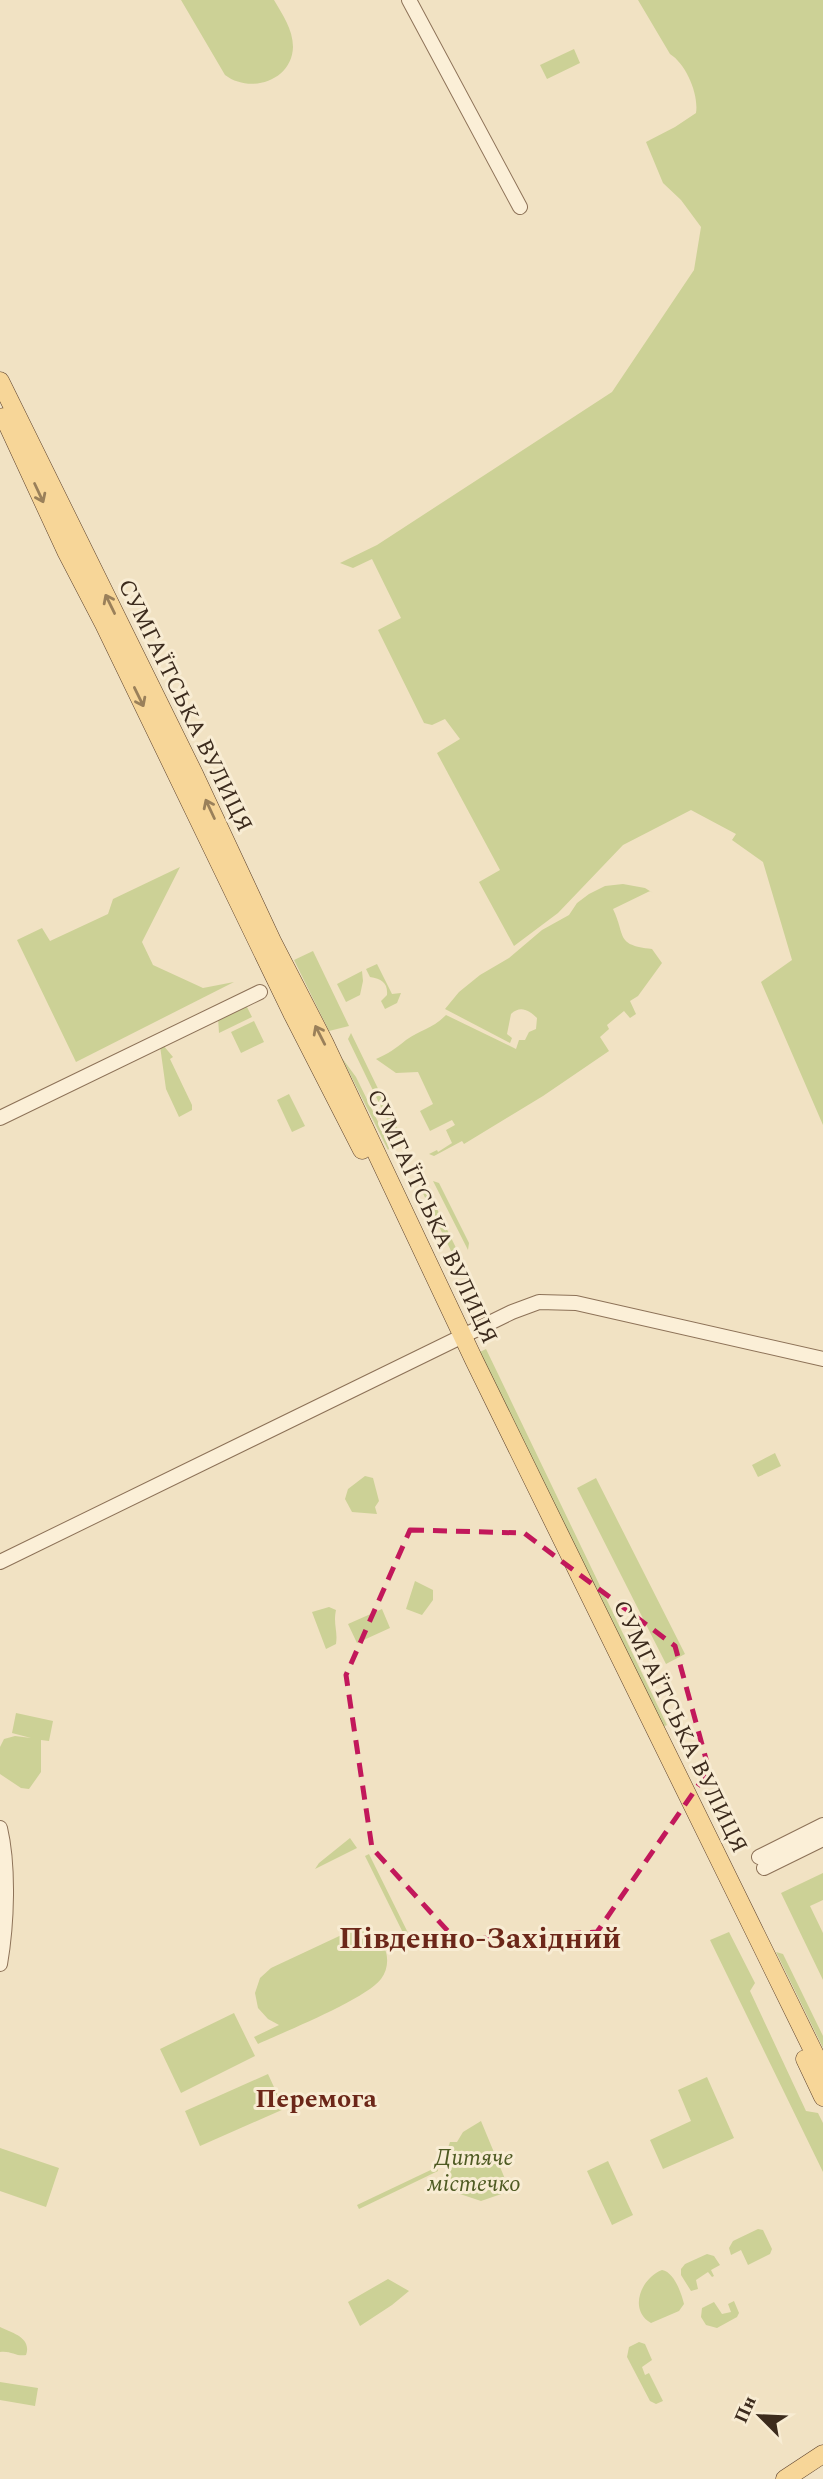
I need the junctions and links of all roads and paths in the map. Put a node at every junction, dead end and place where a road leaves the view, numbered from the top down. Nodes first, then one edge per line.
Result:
1 (409, 0) edge
2 (520, 207) dead end
3 (0, 381) edge
4 (0, 409) edge
5 (29, 456) junction
6 (260, 992) dead end
7 (0, 1118) edge
8 (458, 1337) junction
9 (823, 1359) edge
10 (0, 1562) edge
11 (823, 1825) edge
12 (0, 1828) edge
13 (823, 1839) edge
14 (2, 1904) edge
15 (0, 1964) edge
16 (823, 2071) edge
17 (823, 2097) edge
18 (823, 2454) edge
19 (785, 2479) edge

1 - 2 street
3 - 5 main road, СУМГАЇТСЬКА ВУЛИЦЯ
4 - 5 main road, СУМГАЇТСЬКА ВУЛИЦЯ
5 - 8 main road, СУМГАЇТСЬКА ВУЛИЦЯ
6 - 7 street
8 - 9 street
8 - 10 street
8 - 16 main road, СУМГАЇТСЬКА ВУЛИЦЯ
8 - 17 main road, СУМГАЇТСЬКА ВУЛИЦЯ
11 - 13 street
12 - 14 street
14 - 15 street
18 - 19 main road

